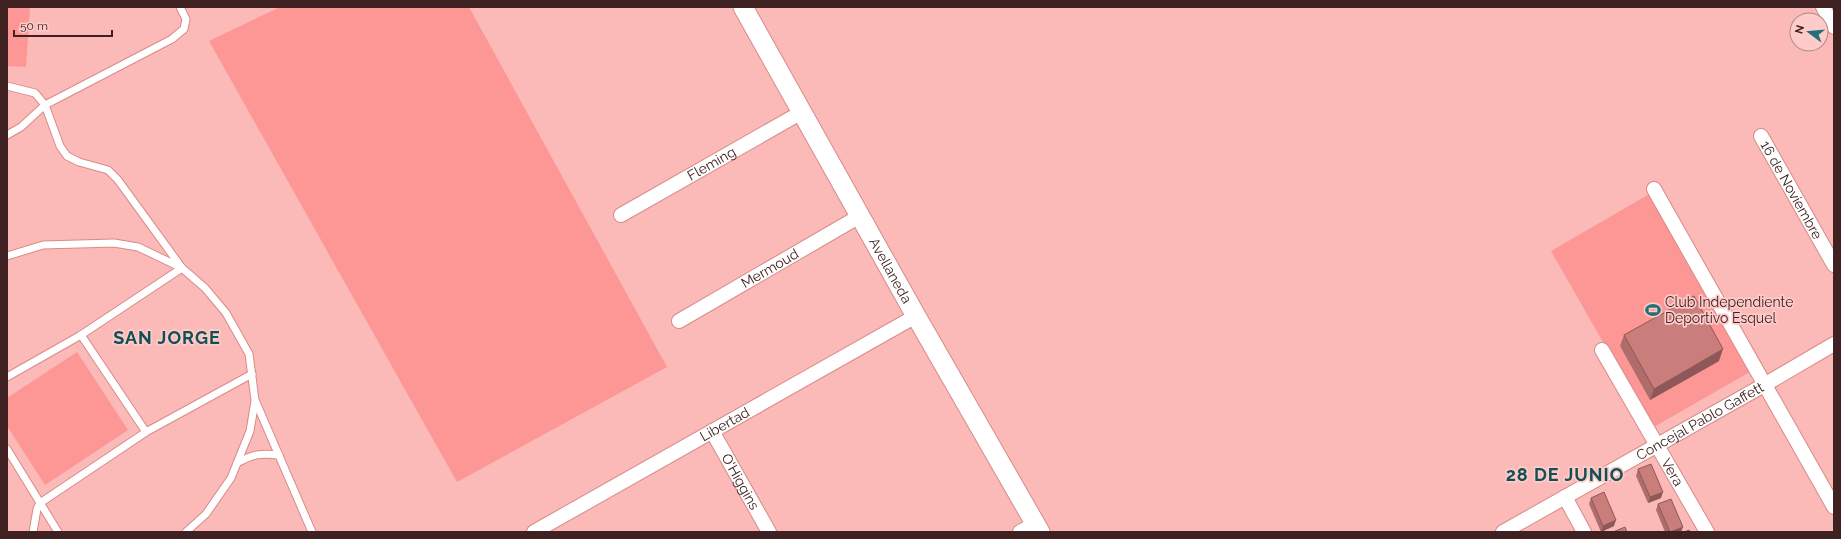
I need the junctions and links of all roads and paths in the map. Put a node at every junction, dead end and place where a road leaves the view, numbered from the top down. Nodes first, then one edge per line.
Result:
1 (180, 7) edge
2 (743, 7) edge
3 (1823, 7) edge
4 (1834, 27) edge
5 (7, 86) edge
6 (45, 105) junction
7 (802, 112) junction
8 (7, 135) edge
9 (1761, 136) dead end
10 (1654, 189) dead end
11 (621, 215) dead end
12 (860, 216) junction
13 (7, 256) edge
14 (1834, 265) edge
15 (182, 268) junction
16 (916, 316) junction
17 (680, 321) dead end
18 (80, 335) junction
19 (1834, 344) edge
20 (1602, 350) dead end
21 (252, 374) junction
22 (7, 377) edge
23 (1764, 385) junction
24 (255, 400) junction
25 (712, 431) junction
26 (146, 432) junction
27 (1658, 445) junction
28 (7, 449) edge
29 (279, 455) junction
30 (237, 463) junction
31 (1565, 497) junction
32 (40, 503) junction
33 (1834, 507) edge
34 (1031, 529) edge
35 (33, 532) edge
36 (58, 532) edge
37 (186, 532) edge
38 (312, 532) edge
39 (534, 532) edge
40 (769, 532) edge
41 (1503, 532) edge
42 (1584, 532) edge
43 (1707, 532) edge

1 - 6 lane
2 - 7 street, Avellaneda
3 - 4 street
5 - 6 lane
6 - 8 lane
6 - 15 lane
7 - 11 street, Fleming
7 - 12 street, Avellaneda
9 - 14 street, 16 de Noviembre
10 - 23 street
12 - 16 street, Avellaneda
12 - 17 street, Mermoud
13 - 15 lane
15 - 18 lane
15 - 21 lane
16 - 25 street, Libertad
16 - 34 street, Avellaneda
18 - 22 lane
18 - 26 lane
19 - 23 street, Concejal Pablo Gaffett
20 - 27 street, Vera
21 - 24 lane
21 - 26 lane
23 - 27 street, Concejal Pablo Gaffett
23 - 33 street
24 - 29 lane
24 - 30 lane
25 - 39 street, Libertad
25 - 40 street, O'Higgins
26 - 32 lane
27 - 31 street, Concejal Pablo Gaffett
27 - 43 street, Vera
28 - 32 lane
29 - 30 lane
29 - 38 lane
30 - 37 lane
31 - 41 street, Concejal Pablo Gaffett
31 - 42 street
32 - 35 lane
32 - 36 lane

